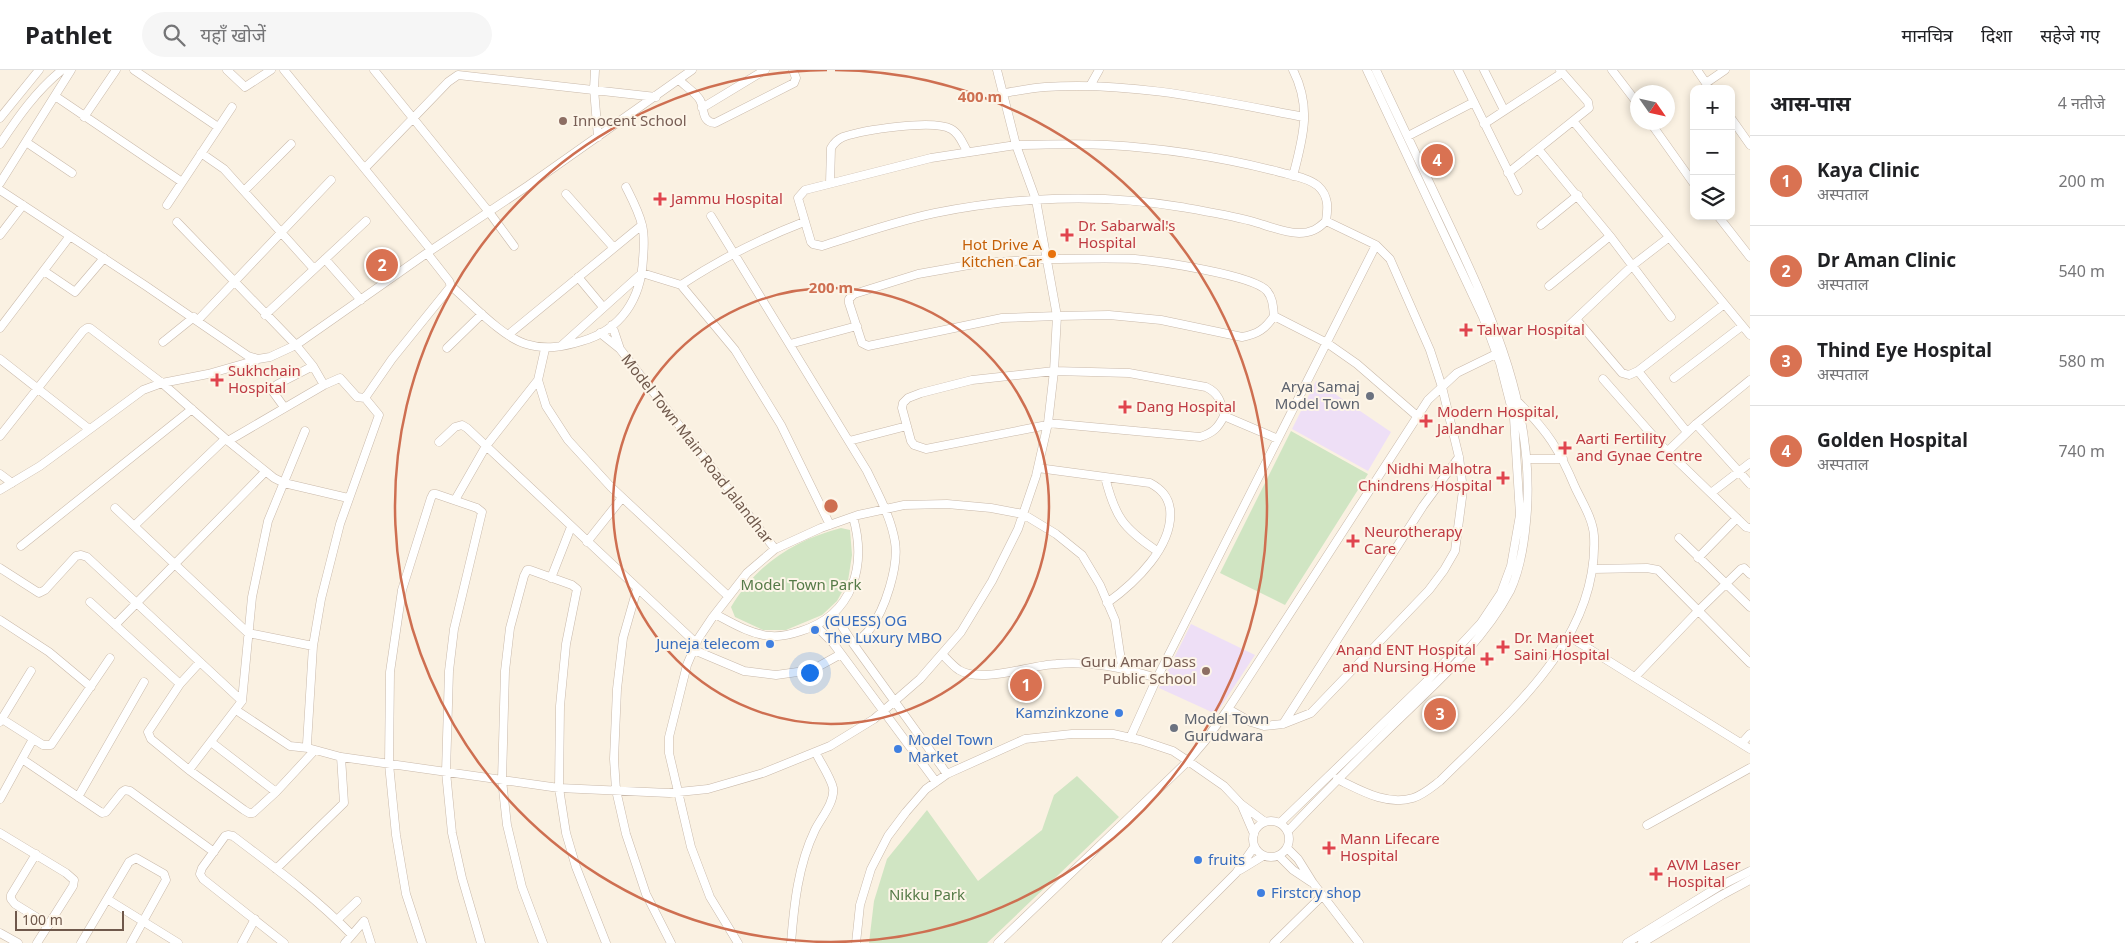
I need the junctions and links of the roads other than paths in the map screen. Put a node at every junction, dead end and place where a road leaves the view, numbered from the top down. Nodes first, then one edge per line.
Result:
1 (39, 70) edge
2 (62, 70) edge
3 (71, 70) edge
4 (116, 70) edge
5 (134, 70) edge
6 (227, 70) edge
7 (271, 70) edge
8 (284, 70) edge
9 (374, 70) edge
10 (595, 70) edge
11 (692, 70) edge
12 (765, 70) edge
13 (793, 70) edge
14 (997, 70) edge
15 (1099, 70) edge
16 (1293, 70) edge
17 (1367, 70) edge
18 (1376, 70) edge
19 (1458, 70) edge
20 (1484, 70) edge
21 (1612, 70) edge
22 (1698, 70) edge
23 (1725, 70) edge
24 (1561, 71) edge
25 (679, 80) junction
26 (1707, 85) edge
27 (1709, 85) edge
28 (1090, 86) junction
29 (594, 89) junction
30 (1004, 93) junction
31 (1630, 94) edge
32 (55, 96) junction
33 (656, 97) junction
34 (1474, 102) junction
35 (232, 107) dead end
36 (702, 108) junction
37 (1504, 110) junction
38 (84, 117) junction
39 (1304, 117) junction
40 (0, 118) edge
41 (412, 118) junction
42 (1574, 122) junction
43 (1484, 124) junction
44 (1735, 124) edge
45 (218, 127) junction
46 (1656, 130) edge
47 (1408, 136) junction
48 (598, 137) junction
49 (26, 142) junction
50 (0, 144) edge
51 (290, 144) dead end
52 (1016, 145) junction
53 (1750, 145) edge
54 (1539, 150) junction
55 (967, 151) junction
56 (201, 153) junction
57 (364, 168) junction
58 (72, 173) dead end
59 (1508, 174) junction
60 (1294, 176) junction
61 (1690, 178) edge
62 (331, 180) dead end
63 (182, 182) junction
64 (0, 183) edge
65 (830, 183) junction
66 (626, 187) dead end
67 (0, 190) edge
68 (244, 191) junction
69 (1518, 191) dead end
70 (566, 194) dead end
71 (1578, 195) junction
72 (1036, 200) junction
73 (23, 205) junction
74 (167, 205) dead end
75 (489, 212) junction
76 (711, 216) dead end
77 (1721, 220) edge
78 (366, 221) dead end
79 (1326, 221) junction
80 (177, 222) dead end
81 (804, 222) junction
82 (1541, 225) dead end
83 (642, 226) junction
84 (281, 232) junction
85 (0, 235) edge
86 (70, 236) junction
87 (1610, 236) junction
88 (1668, 238) junction
89 (514, 246) dead end
90 (1376, 246) junction
91 (614, 248) junction
92 (429, 252) junction
93 (733, 254) junction
94 (1750, 257) edge
95 (104, 258) junction
96 (325, 259) junction
97 (1047, 259) junction
98 (1633, 265) junction
99 (314, 269) junction
100 (44, 271) junction
101 (642, 273) junction
102 (578, 277) junction
103 (234, 282) junction
104 (681, 285) junction
105 (451, 286) junction
106 (1549, 286) dead end
107 (361, 300) junction
108 (1724, 305) junction
109 (603, 307) junction
110 (482, 314) junction
111 (266, 315) junction
112 (1057, 316) junction
113 (1274, 316) junction
114 (1671, 317) dead end
115 (196, 319) junction
116 (1576, 319) junction
117 (612, 325) junction
118 (857, 326) junction
119 (1742, 326) junction
120 (0, 328) edge
121 (1561, 333) dead end
122 (600, 334) junction
123 (508, 335) junction
124 (1750, 335) edge
125 (163, 342) dead end
126 (1327, 343) junction
127 (790, 344) junction
128 (296, 345) junction
129 (561, 346) junction
130 (447, 348) dead end
131 (545, 349) junction
132 (620, 349) junction
133 (1496, 354) junction
134 (0, 359) edge
135 (258, 359) junction
136 (313, 366) junction
137 (1054, 371) junction
138 (1638, 371) junction
139 (1674, 378) dead end
140 (1603, 379) dead end
141 (538, 380) junction
142 (1750, 380) edge
143 (162, 383) junction
144 (324, 385) junction
145 (1442, 387) junction
146 (37, 388) junction
147 (365, 398) junction
148 (1519, 403) junction
149 (284, 407) junction
150 (192, 409) junction
151 (1224, 416) junction
152 (1417, 416) junction
153 (1047, 424) junction
154 (1696, 424) junction
155 (907, 426) junction
156 (89, 429) junction
157 (305, 431) dead end
158 (1687, 432) junction
159 (0, 436) edge
160 (227, 440) junction
161 (1278, 440) junction
162 (848, 441) junction
163 (439, 442) dead end
164 (486, 446) junction
165 (1668, 452) junction
166 (1459, 457) junction
167 (1527, 459) junction
168 (1563, 459) junction
169 (1750, 463) edge
170 (1038, 468) junction
171 (1738, 471) junction
172 (265, 472) junction
173 (0, 474) edge
174 (1105, 477) junction
175 (12, 483) junction
176 (284, 483) junction
177 (1750, 484) edge
178 (0, 490) edge
179 (1711, 493) junction
180 (348, 498) junction
181 (622, 498) junction
182 (455, 500) junction
183 (115, 508) dead end
184 (886, 509) junction
185 (1023, 514) junction
186 (853, 517) junction
187 (1737, 518) junction
188 (830, 524) junction
189 (134, 526) junction
190 (571, 527) junction
191 (1750, 528) edge
192 (1679, 538) dead end
193 (587, 542) junction
194 (21, 546) dead end
195 (775, 549) junction
196 (1157, 551) junction
197 (1698, 558) junction
198 (174, 564) junction
199 (0, 568) edge
200 (1592, 569) junction
201 (1750, 574) edge
202 (551, 578) junction
203 (1726, 583) junction
204 (637, 589) junction
205 (728, 596) junction
206 (90, 602) dead end
207 (136, 603) junction
208 (1107, 603) junction
209 (1750, 607) edge
210 (1698, 611) junction
211 (715, 614) junction
212 (834, 614) junction
213 (0, 620) edge
214 (116, 625) junction
215 (816, 626) junction
216 (248, 633) junction
217 (1570, 636) junction
218 (313, 646) junction
219 (695, 646) junction
220 (854, 646) junction
221 (841, 654) junction
222 (942, 654) junction
223 (110, 658) dead end
224 (200, 662) junction
225 (1750, 663) edge
226 (1122, 667) junction
227 (31, 671) dead end
228 (1635, 677) junction
229 (1158, 678) junction
230 (144, 682) dead end
231 (180, 684) junction
232 (91, 687) junction
233 (242, 701) junction
234 (896, 702) junction
235 (1228, 709) junction
236 (236, 710) junction
237 (884, 712) junction
238 (1, 720) edge
239 (1283, 724) junction
240 (1750, 734) edge
241 (1130, 738) junction
242 (33, 739) junction
243 (211, 742) junction
244 (1742, 743) junction
245 (1750, 749) edge
246 (311, 750) junction
247 (816, 753) junction
248 (341, 757) junction
249 (22, 759) junction
250 (1188, 761) junction
251 (388, 764) junction
252 (1750, 768) edge
253 (189, 770) junction
254 (446, 772) junction
255 (947, 774) junction
256 (1337, 778) junction
257 (502, 780) junction
258 (936, 782) junction
259 (559, 788) junction
260 (616, 790) junction
261 (276, 792) junction
262 (678, 792) junction
263 (78, 797) junction
264 (0, 799) edge
265 (1241, 804) junction
266 (1265, 822) junction
267 (1280, 823) junction
268 (1647, 825) dead end
269 (1288, 831) junction
270 (0, 833) edge
271 (1254, 834) junction
272 (1254, 847) junction
273 (1288, 848) junction
274 (214, 852) junction
275 (36, 854) junction
276 (1263, 856) junction
277 (1279, 856) junction
278 (276, 868) junction
279 (1750, 871) edge
280 (1236, 873) junction
281 (1750, 880) edge
282 (1313, 883) junction
283 (1322, 896) junction
284 (107, 899) junction
285 (357, 900) dead end
286 (255, 920) junction
287 (337, 920) junction
288 (143, 921) junction
289 (49, 925) junction
290 (0, 933) edge
291 (352, 935) junction
292 (18, 943) edge
293 (37, 943) edge
294 (81, 943) edge
295 (131, 943) edge
296 (178, 943) edge
297 (242, 943) edge
298 (284, 943) edge
299 (345, 943) edge
300 (372, 943) edge
301 (422, 943) edge
302 (481, 943) edge
303 (543, 943) edge
304 (606, 943) edge
305 (671, 943) edge
306 (738, 943) edge
307 (791, 943) edge
308 (856, 943) edge
309 (998, 943) edge
310 (1166, 943) edge
311 (1274, 943) edge
312 (1359, 943) edge
313 (1628, 943) edge
314 (1642, 943) edge

1 - 40 street
2 - 50 street
3 - 32 street
4 - 38 street
5 - 45 street
6 - 7 street
8 - 57 street
9 - 41 street
10 - 29 street
11 - 25 street
12 - 36 street
13 - 36 street
14 - 30 street
15 - 28 street
16 - 39 street
17 - 133 street
18 - 47 street
19 - 34 street
20 - 37 street
21 - 31 street
22 - 26 street
23 - 27 street
24 - 37 street
24 - 42 street
25 - 33 street
25 - 36 street
28 - 30 street
28 - 39 street
29 - 33 street
29 - 41 street
29 - 48 street
30 - 52 street
32 - 38 street
32 - 49 street
33 - 48 street
34 - 43 street
34 - 47 street
35 - 45 street
37 - 43 street
38 - 63 street
39 - 60 street
41 - 57 street
41 - 75 street
42 - 54 street
42 - 88 street
43 - 59 street
44 - 53 street
45 - 56 street
46 - 61 street
47 - 148 street
48 - 75 street
49 - 58 street
49 - 64 street
51 - 68 street
52 - 55 street
52 - 60 street
52 - 72 street
54 - 59 street
54 - 71 street
55 - 65 street
55 - 65 street
56 - 63 street
56 - 68 street
57 - 92 street
59 - 69 street
60 - 79 street
62 - 84 street
63 - 74 street
65 - 81 street
66 - 83 street
67 - 73 street
68 - 84 street
70 - 91 street
71 - 82 street
71 - 87 street
72 - 79 street
72 - 81 street
72 - 97 street
73 - 85 street
73 - 86 street
75 - 89 street
75 - 92 street
76 - 93 street
77 - 94 street
78 - 96 street
79 - 90 street
80 - 103 street
81 - 93 street
83 - 91 street
83 - 101 street
84 - 99 street
84 - 103 street
86 - 95 street
86 - 100 street
87 - 98 street
87 - 106 street
88 - 98 street
88 - 108 street
90 - 126 street
90 - 145 street
91 - 102 street
92 - 105 street
92 - 107 street
93 - 104 street
93 - 127 street
95 - 100 street
95 - 115 street
96 - 99 street
96 - 107 street
97 - 112 street
97 - 113 street
97 - 118 street
98 - 114 street
98 - 116 street
99 - 111 street
100 - 120 street
101 - 104 street
101 - 109 street
101 - 117 street
102 - 109 street
102 - 123 street
103 - 111 street
103 - 115 street
104 - 188 street
105 - 110 street
105 - 147 street
107 - 128 street
108 - 119 street
108 - 138 street
109 - 129 street
110 - 123 street
110 - 130 street
111 - 128 street
112 - 113 street
112 - 118 street
112 - 137 street
113 - 126 street
115 - 125 street
115 - 135 street
116 - 121 street
116 - 138 street
117 - 122 street
117 - 132 street
118 - 127 street
119 - 124 street
119 - 139 street
122 - 129 street
122 - 132 street
123 - 131 street
126 - 152 street
126 - 161 street
127 - 162 street
128 - 135 street
128 - 136 street
129 - 131 street
131 - 141 street
132 - 195 street, Model Town Main Road Jalandhar
133 - 145 street
133 - 267 street
134 - 146 street
135 - 143 street
136 - 144 street
136 - 149 street
137 - 151 street
137 - 153 street
137 - 155 street
138 - 158 street
140 - 165 street
141 - 164 street
141 - 181 street
142 - 154 street
143 - 146 street
143 - 150 street
143 - 156 street
144 - 147 street
144 - 149 street
145 - 152 street
145 - 166 street
146 - 156 street
146 - 159 street
147 - 180 street
148 - 167 street
148 - 168 street
149 - 160 street
150 - 160 street
150 - 194 street
151 - 153 street
151 - 161 street
152 - 235 street
153 - 155 street
153 - 170 street
154 - 158 street
154 - 171 street
155 - 162 street
156 - 175 street
157 - 176 street
158 - 165 street
160 - 172 street
160 - 189 street
161 - 229 street
162 - 184 street
163 - 164 street
164 - 182 street
164 - 190 street
165 - 179 street
166 - 239 street
166 - 239 street
167 - 168 street
167 - 256 street
168 - 200 street
169 - 171 street
170 - 174 street
170 - 185 street
171 - 177 street
171 - 179 street
172 - 176 street
172 - 198 street
173 - 175 street
174 - 196 street
174 - 196 street
175 - 178 street
176 - 180 street
176 - 216 street
179 - 187 street
180 - 218 street
181 - 193 street
181 - 205 street
182 - 251 street
182 - 254 street
183 - 189 street
184 - 185 street
184 - 186 street
184 - 220 street
185 - 208 street
185 - 222 street
186 - 188 street
186 - 212 street
187 - 191 street
187 - 197 street
188 - 195 street
189 - 198 street
190 - 193 street
190 - 202 street
192 - 197 street
193 - 204 street
195 - 205 street
196 - 208 street
197 - 203 street
198 - 207 street
198 - 216 street
199 - 207 street
200 - 210 street
200 - 217 street
201 - 203 street
202 - 257 street
202 - 259 street
203 - 209 street
203 - 210 street
204 - 219 street
204 - 260 street
205 - 211 street
206 - 214 street
207 - 214 street
207 - 224 street
208 - 226 street
210 - 225 street
210 - 228 street
211 - 215 street
211 - 219 street
212 - 215 street
212 - 220 street
213 - 232 street
214 - 231 street
215 - 221 street
216 - 218 street
216 - 233 street
217 - 228 street
217 - 256 street
218 - 246 street
219 - 221 street
219 - 262 street
220 - 234 street
221 - 237 street
222 - 226 street
222 - 234 street
223 - 232 street
224 - 231 street
224 - 233 street
226 - 229 street
227 - 238 street
228 - 244 street
229 - 241 street
230 - 263 street
231 - 253 street
232 - 242 street
233 - 236 street
234 - 237 street
234 - 255 street
235 - 239 street
235 - 250 street
236 - 243 street
236 - 246 street
237 - 247 street
237 - 258 street
238 - 242 street
240 - 244 street
241 - 250 street
241 - 255 street
242 - 249 street
243 - 253 street
243 - 261 street
244 - 245 street
246 - 248 street
246 - 261 street
247 - 262 street
247 - 307 street
248 - 251 street
248 - 278 street
249 - 263 street
249 - 264 street
250 - 265 street
250 - 309 street
251 - 254 street
251 - 301 street
252 - 268 street
253 - 261 street
254 - 257 street
254 - 302 street
255 - 258 street
256 - 269 street
257 - 259 street
257 - 303 street
258 - 308 street
259 - 260 street
259 - 304 street
260 - 262 street
260 - 305 street
262 - 306 street
263 - 274 street
265 - 266 street
265 - 271 street
266 - 267 street
266 - 271 street
267 - 269 street
269 - 273 street
270 - 275 street
271 - 272 street
272 - 276 street
272 - 280 street
273 - 277 street
273 - 282 street
274 - 278 street
274 - 286 street
275 - 289 street
275 - 289 street
276 - 277 street
276 - 280 street
277 - 282 street
278 - 287 street
279 - 313 street
280 - 310 street
281 - 314 street
282 - 283 street
283 - 311 street
283 - 312 street
284 - 288 street
284 - 288 street
284 - 294 street
285 - 287 street
286 - 297 street
286 - 298 street
287 - 291 street
288 - 295 street
288 - 296 street
289 - 293 street
290 - 292 street
291 - 299 street
291 - 300 street

